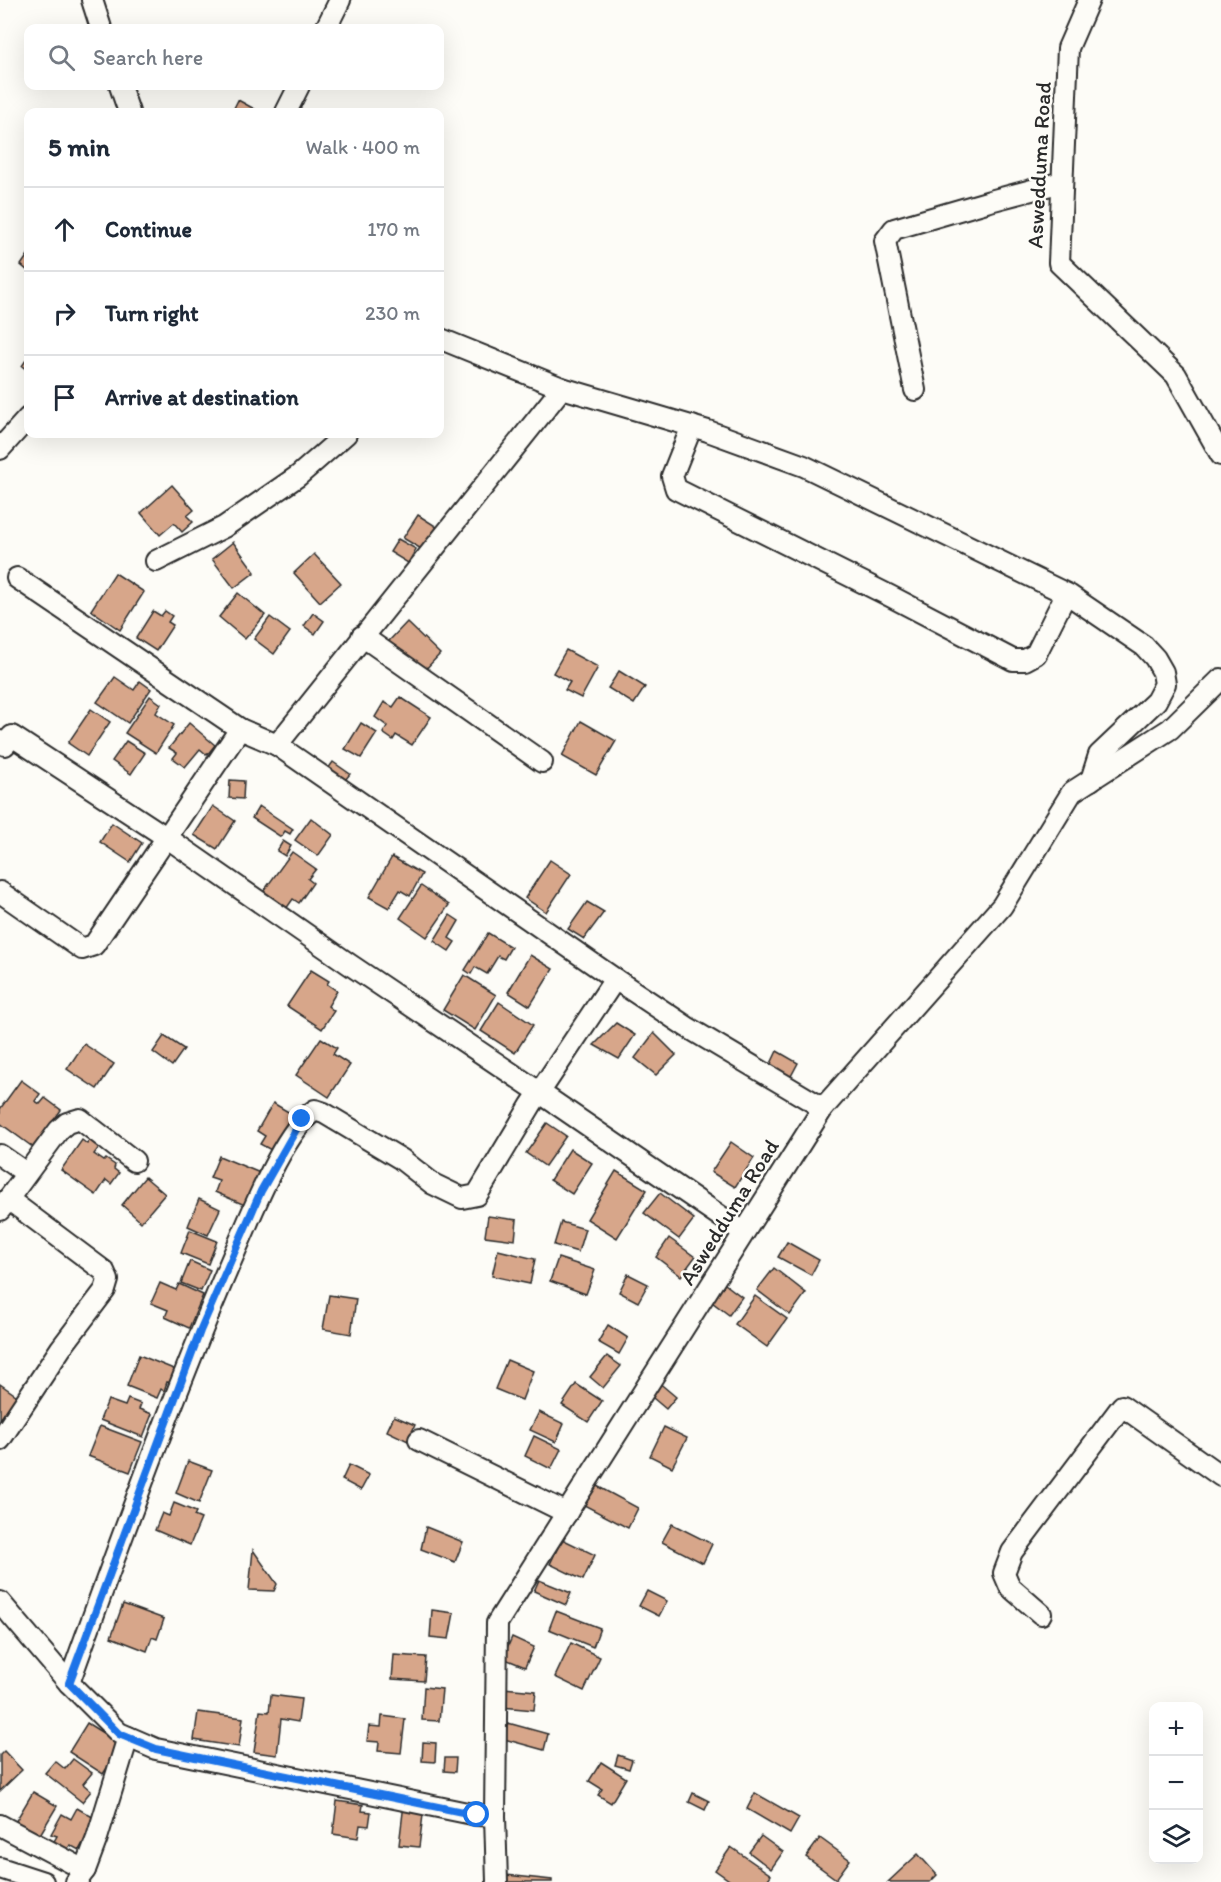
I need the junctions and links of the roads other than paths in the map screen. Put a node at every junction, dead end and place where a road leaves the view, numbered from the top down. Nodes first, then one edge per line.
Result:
1 (92, 0) edge
2 (340, 0) edge
3 (1089, 0) edge
4 (100, 24) edge
5 (328, 24) edge
6 (121, 90) edge
7 (297, 90) edge
8 (128, 108) edge
9 (288, 108) edge
10 (1062, 182) junction
11 (444, 341) edge
12 (562, 388) junction
13 (915, 390) dead end
14 (24, 422) edge
15 (692, 426) junction
16 (341, 438) edge
17 (0, 449) edge
18 (1221, 455) edge
19 (156, 561) dead end
20 (17, 578) dead end
21 (1066, 594) junction
22 (362, 636) junction
23 (1221, 679) edge
24 (240, 729) junction
25 (0, 741) edge
26 (277, 745) junction
27 (542, 762) dead end
28 (1091, 780) junction
29 (166, 837) junction
30 (0, 892) edge
31 (615, 979) junction
32 (540, 1092) junction
33 (823, 1108) junction
34 (0, 1155) edge
35 (134, 1161) dead end
36 (26, 1173) junction
37 (4, 1205) edge
38 (739, 1228) dead end
39 (0, 1440) edge
40 (418, 1440) dead end
41 (1221, 1476) edge
42 (567, 1513) junction
43 (0, 1602) edge
44 (1041, 1614) dead end
45 (69, 1683) junction
46 (128, 1737) junction
47 (495, 1816) junction
48 (0, 1825) edge
49 (0, 1868) edge
50 (80, 1876) edge
51 (43, 1882) edge
52 (497, 1882) edge

1 - 4 street
2 - 5 street
3 - 10 street, Aswedduma Road
6 - 8 street
7 - 9 street
10 - 13 street
10 - 18 street, Aswedduma Road
11 - 12 street
12 - 15 street
12 - 22 street
14 - 17 street
15 - 21 street
15 - 21 street
16 - 19 street
20 - 24 street
21 - 28 street
22 - 26 street
22 - 27 street
23 - 28 street, Aswedduma Road
24 - 26 street
24 - 29 street
25 - 29 street
26 - 31 street
28 - 33 street, Aswedduma Road
29 - 30 street
29 - 32 street
31 - 32 street
31 - 33 street
32 - 38 street
32 - 45 street
33 - 42 street, Aswedduma Road
34 - 36 street
35 - 36 street
36 - 37 street
37 - 39 street
40 - 42 street
41 - 44 street
42 - 47 street, Aswedduma Road
43 - 45 street
45 - 46 street
46 - 47 street
46 - 50 street
47 - 52 street, Aswedduma Road
48 - 50 street
49 - 51 street

